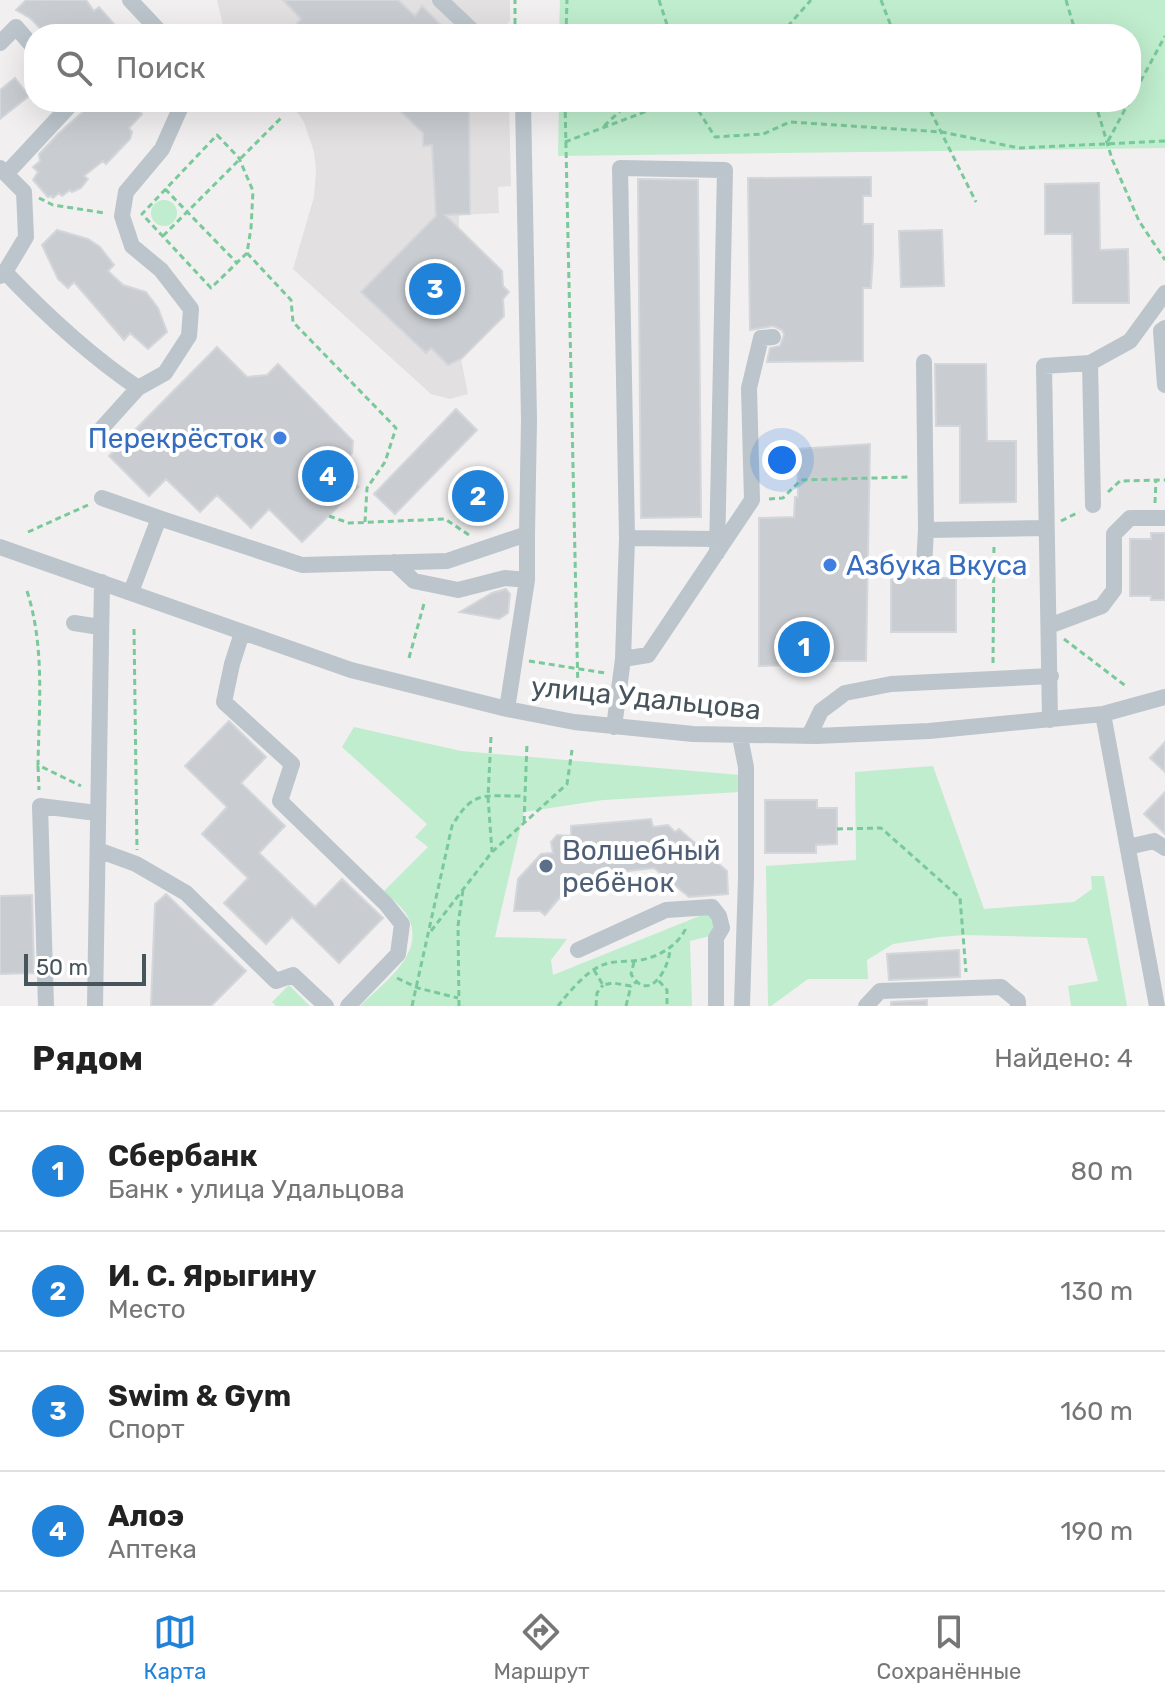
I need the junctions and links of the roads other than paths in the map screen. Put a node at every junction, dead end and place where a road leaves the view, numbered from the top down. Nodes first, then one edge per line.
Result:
1 (130, 0) edge
2 (440, 0) edge
3 (153, 24) edge
4 (465, 24) edge
5 (24, 36) edge
6 (0, 43) edge
7 (63, 112) edge
8 (179, 112) edge
9 (523, 112) edge
10 (3, 171) edge
11 (2, 274) edge
12 (1165, 293) edge
13 (1165, 328) edge
14 (773, 337) dead end
15 (924, 362) dead end
16 (1090, 363) junction
17 (1165, 385) edge
18 (138, 388) junction
19 (102, 428) dead end
20 (102, 498) road end
21 (1093, 505) road end
22 (159, 518) junction
23 (1165, 518) edge
24 (1046, 528) junction
25 (926, 530) junction
26 (527, 534) junction
27 (627, 538) junction
28 (717, 546) junction
29 (0, 547) edge
30 (394, 562) junction
31 (924, 566) dead end
32 (527, 580) junction
33 (102, 582) junction
34 (131, 592) junction
35 (74, 623) dead end
36 (1049, 626) junction
37 (100, 627) junction
38 (242, 633) junction
39 (623, 659) junction
40 (1051, 676) junction
41 (1165, 697) edge
42 (507, 709) junction
43 (1103, 714) junction
44 (1050, 720) junction
45 (614, 727) junction
46 (809, 736) junction
47 (740, 737) junction
48 (97, 813) junction
49 (1128, 847) junction
50 (1165, 848) edge
51 (98, 850) junction
52 (578, 950) dead end
53 (46, 1006) edge
54 (95, 1006) edge
55 (326, 1006) edge
56 (348, 1006) edge
57 (716, 1006) edge
58 (742, 1006) edge
59 (866, 1006) edge
60 (1018, 1006) edge
61 (1157, 1006) edge

1 - 3 street
2 - 4 street
5 - 6 street
7 - 10 street
8 - 18 street
9 - 26 street
10 - 11 street
11 - 18 street
12 - 16 street
13 - 17 street
14 - 28 street
15 - 25 street
16 - 21 street
16 - 24 street
18 - 19 street
20 - 22 street
22 - 30 street
22 - 34 street
23 - 36 street
24 - 25 street
24 - 36 street
25 - 31 street
26 - 30 street
26 - 32 street
27 - 28 street
27 - 28 street
27 - 39 street
28 - 39 street
29 - 33 street, улица Удальцова
30 - 32 street
32 - 42 street
33 - 34 street, улица Удальцова
33 - 37 street
34 - 38 street, улица Удальцова
35 - 37 street
36 - 40 street
37 - 48 street
38 - 42 street, улица Удальцова
38 - 56 street
39 - 45 street
40 - 44 street
40 - 46 street
41 - 43 street, улица Удальцова
42 - 45 street, улица Удальцова
43 - 44 street, улица Удальцова
43 - 49 street
44 - 46 street, улица Удальцова
45 - 47 street, улица Удальцова
46 - 47 street, улица Удальцова
47 - 58 street
48 - 51 street
48 - 53 street
49 - 50 street
49 - 61 street
51 - 54 street
51 - 55 street
52 - 57 street
59 - 60 street

